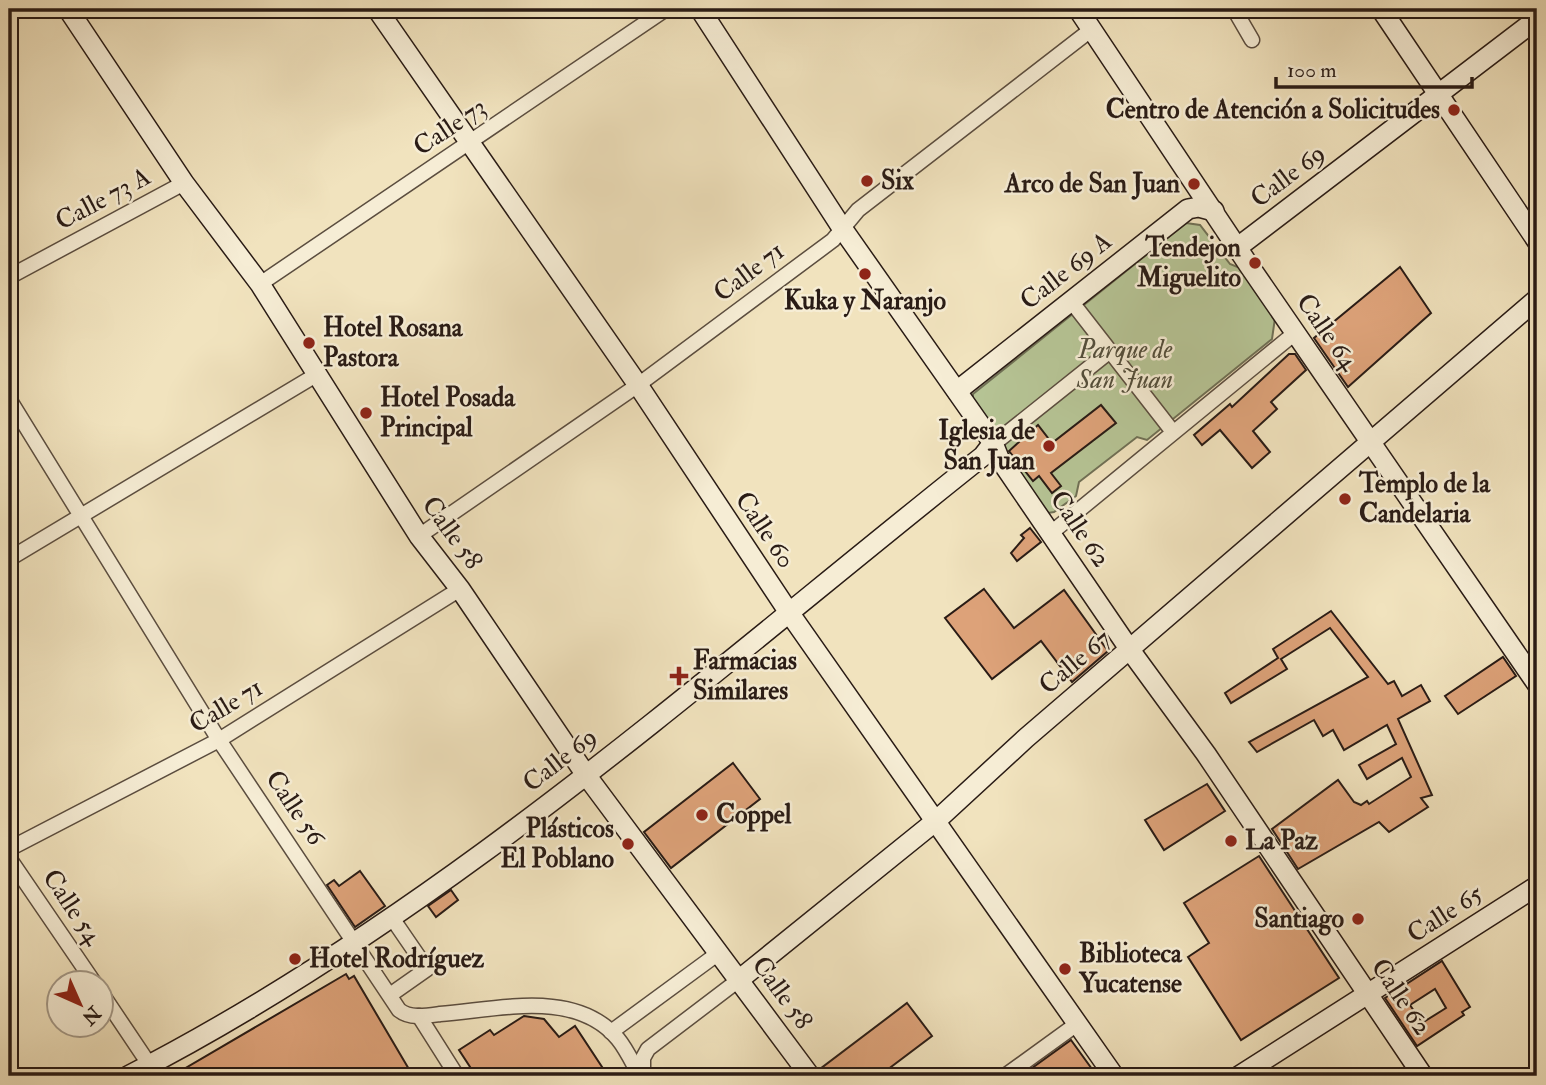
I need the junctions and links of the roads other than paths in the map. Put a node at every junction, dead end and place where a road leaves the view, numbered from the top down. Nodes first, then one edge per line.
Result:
1 (68, 9) edge
2 (377, 9) edge
3 (666, 9) edge
4 (700, 9) edge
5 (1234, 9) edge
6 (1381, 9) edge
7 (1087, 16) edge
8 (1537, 19) edge
9 (1252, 40) dead end
10 (1441, 95) junction
11 (469, 145) junction
12 (184, 183) junction
13 (1214, 211) junction
14 (842, 228) junction
15 (1537, 241) edge
16 (1238, 247) junction
17 (9, 277) edge
18 (260, 284) junction
19 (1537, 299) edge
20 (1071, 301) junction
21 (1295, 333) junction
22 (1110, 351) junction
23 (316, 375) junction
24 (638, 385) junction
25 (957, 391) junction
26 (9, 399) edge
27 (1173, 432) junction
28 (997, 441) junction
29 (1373, 442) junction
30 (80, 519) junction
31 (1051, 533) junction
32 (419, 536) junction
33 (9, 559) edge
34 (460, 589) junction
35 (788, 611) junction
36 (1130, 650) junction
37 (1537, 684) edge
38 (219, 740) junction
39 (586, 775) junction
40 (937, 820) junction
41 (9, 849) edge
42 (9, 858) edge
43 (1537, 886) edge
44 (392, 918) junction
45 (357, 943) junction
46 (719, 952) junction
47 (85, 970) edge
48 (740, 979) junction
49 (390, 995) junction
50 (1367, 995) junction
51 (116, 1015) edge
52 (419, 1016) junction
53 (1070, 1029) dead end
54 (611, 1032) junction
55 (154, 1071) edge
56 (128, 1076) edge
57 (457, 1076) edge
58 (641, 1076) edge
59 (810, 1076) edge
60 (1004, 1076) edge
61 (1114, 1076) edge
62 (1239, 1076) edge
63 (1423, 1076) edge

1 - 12 main road, Calle 58
2 - 11 main road, Calle 60
3 - 11 street, Calle 73
4 - 14 main road, Calle 62
5 - 9 street
6 - 10 main road
7 - 13 main road, Calle 64
7 - 14 street, Calle 71
8 - 10 main road, Calle 69
10 - 15 main road
10 - 16 main road, Calle 69
11 - 18 street, Calle 73
11 - 24 main road, Calle 60
12 - 17 street, Calle 73 A
12 - 18 main road, Calle 58
13 - 16 main road, Calle 64
13 - 20 main road, Calle 69 A
14 - 24 street, Calle 71
14 - 25 main road, Calle 62
16 - 21 main road, Calle 64
18 - 23 main road, Calle 58
19 - 29 main road, Calle 67
20 - 22 street
20 - 25 main road, Calle 69 A
21 - 27 street
21 - 29 main road, Calle 64
22 - 27 street
22 - 28 street, Calle 69
23 - 30 street
23 - 32 main road, Calle 58
24 - 32 street, Calle 71
24 - 35 main road, Calle 60
25 - 28 main road, Calle 62
26 - 30 street, Calle 56
27 - 31 street
28 - 31 main road, Calle 62
28 - 35 main road, Calle 69
29 - 36 main road, Calle 67
29 - 37 main road, Calle 64
30 - 33 street
30 - 38 street, Calle 56
31 - 36 main road, Calle 62
32 - 34 main road, Calle 58
34 - 38 street, Calle 71
34 - 39 main road, Calle 58
35 - 39 main road, Calle 69
35 - 40 main road, Calle 60
36 - 40 main road, Calle 67
36 - 50 main road, Calle 62
38 - 41 street, Calle 71
38 - 45 street, Calle 56
39 - 44 main road, Calle 69
39 - 46 main road, Calle 58
40 - 48 main road, Calle 67
40 - 61 main road, Calle 60
42 - 47 street, Calle 54
43 - 50 main road, Calle 65
44 - 45 main road, Calle 69
44 - 49 street
45 - 49 street, Calle 56
45 - 55 main road, Calle 69
46 - 48 main road, Calle 58
46 - 54 street
48 - 58 street, Calle 67
48 - 59 main road, Calle 58
49 - 52 street, Calle 56
50 - 62 main road, Calle 65
50 - 63 main road, Calle 62
51 - 55 street
52 - 54 street
52 - 57 street
53 - 60 street
54 - 58 street
55 - 56 main road, Calle 69

